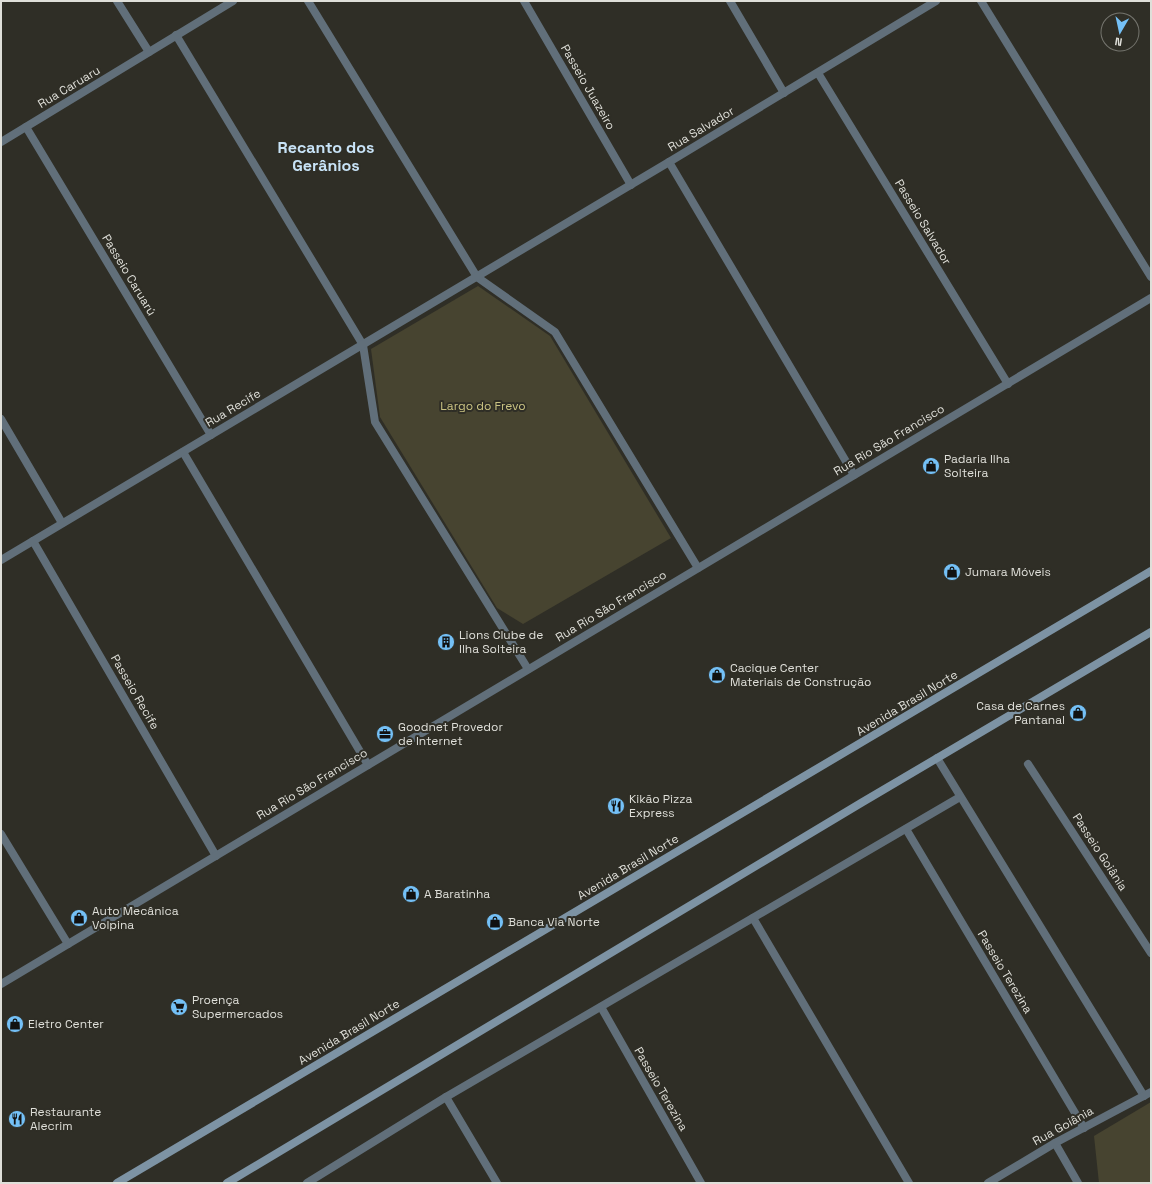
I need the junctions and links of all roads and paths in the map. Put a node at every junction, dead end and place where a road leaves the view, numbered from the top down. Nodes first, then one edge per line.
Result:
1 (117, 1) edge
2 (233, 1) edge
3 (308, 1) edge
4 (524, 1) edge
5 (730, 1) edge
6 (935, 1) edge
7 (981, 1) edge
8 (176, 35) junction
9 (149, 52) junction
10 (818, 72) junction
11 (784, 93) junction
12 (26, 127) junction
13 (1, 142) edge
14 (669, 162) junction
15 (631, 185) junction
16 (477, 277) junction
17 (1151, 277) edge
18 (1151, 298) edge
19 (363, 345) junction
20 (1008, 384) junction
21 (1, 418) edge
22 (211, 435) junction
23 (183, 452) junction
24 (854, 475) junction
25 (62, 523) junction
26 (33, 541) junction
27 (1, 560) edge
28 (698, 568) junction
29 (1151, 571) edge
30 (1151, 632) edge
31 (528, 669) junction
32 (937, 758) junction
33 (1028, 764) dead end
34 (368, 765) junction
35 (960, 797) junction
36 (906, 829) junction
37 (1, 834) edge
38 (216, 856) junction
39 (753, 918) junction
40 (68, 944) junction
41 (1151, 953) edge
42 (1, 984) edge
43 (600, 1007) junction
44 (1148, 1094) edge
45 (446, 1097) junction
46 (1084, 1128) junction
47 (1055, 1143) junction
48 (117, 1183) edge
49 (227, 1183) edge
50 (307, 1183) edge
51 (497, 1183) edge
52 (701, 1183) edge
53 (909, 1183) edge
54 (988, 1183) edge
55 (1078, 1183) edge

1 - 9 street
2 - 8 street, Rua Caruaru
3 - 16 street
4 - 15 street, Passeio Juazeiro
5 - 11 street
6 - 10 street, Rua Salvador
7 - 17 street
8 - 9 street, Rua Caruaru
8 - 19 street
9 - 12 street, Rua Caruaru
10 - 11 street, Rua Salvador
10 - 20 street, Passeio Salvador
11 - 14 street, Rua Salvador
12 - 13 street, Rua Caruaru
12 - 22 street, Passeio Caruarú
14 - 15 street, Rua Salvador
14 - 24 street
15 - 16 street, Rua Salvador
16 - 19 street, Rua Recife
16 - 28 street
18 - 20 street, Rua Rio São Francisco
19 - 22 street, Rua Recife
19 - 31 street
20 - 24 street, Rua Rio São Francisco
21 - 25 street
22 - 23 street, Rua Recife
23 - 25 street, Rua Recife
23 - 34 street
24 - 28 street, Rua Rio São Francisco
25 - 26 street, Rua Recife
26 - 27 street, Rua Recife
26 - 38 street, Passeio Recife
28 - 31 street, Rua Rio São Francisco
29 - 48 main road, Avenida Brasil Norte
30 - 32 main road
31 - 34 street, Rua Rio São Francisco
32 - 35 street
32 - 49 main road
33 - 41 street, Passeio Goiânia
34 - 38 street, Rua Rio São Francisco
35 - 36 street
35 - 44 street
36 - 39 street
36 - 46 street, Passeio Terezina
37 - 40 street
38 - 40 street, Rua Rio São Francisco
39 - 43 street
39 - 53 street
40 - 42 street, Rua Rio São Francisco
43 - 45 street
43 - 52 street, Passeio Terezina
44 - 46 street, Rua Goiânia
45 - 50 street
45 - 51 street
46 - 47 street, Rua Goiânia
47 - 54 street, Rua Goiânia
47 - 55 street

